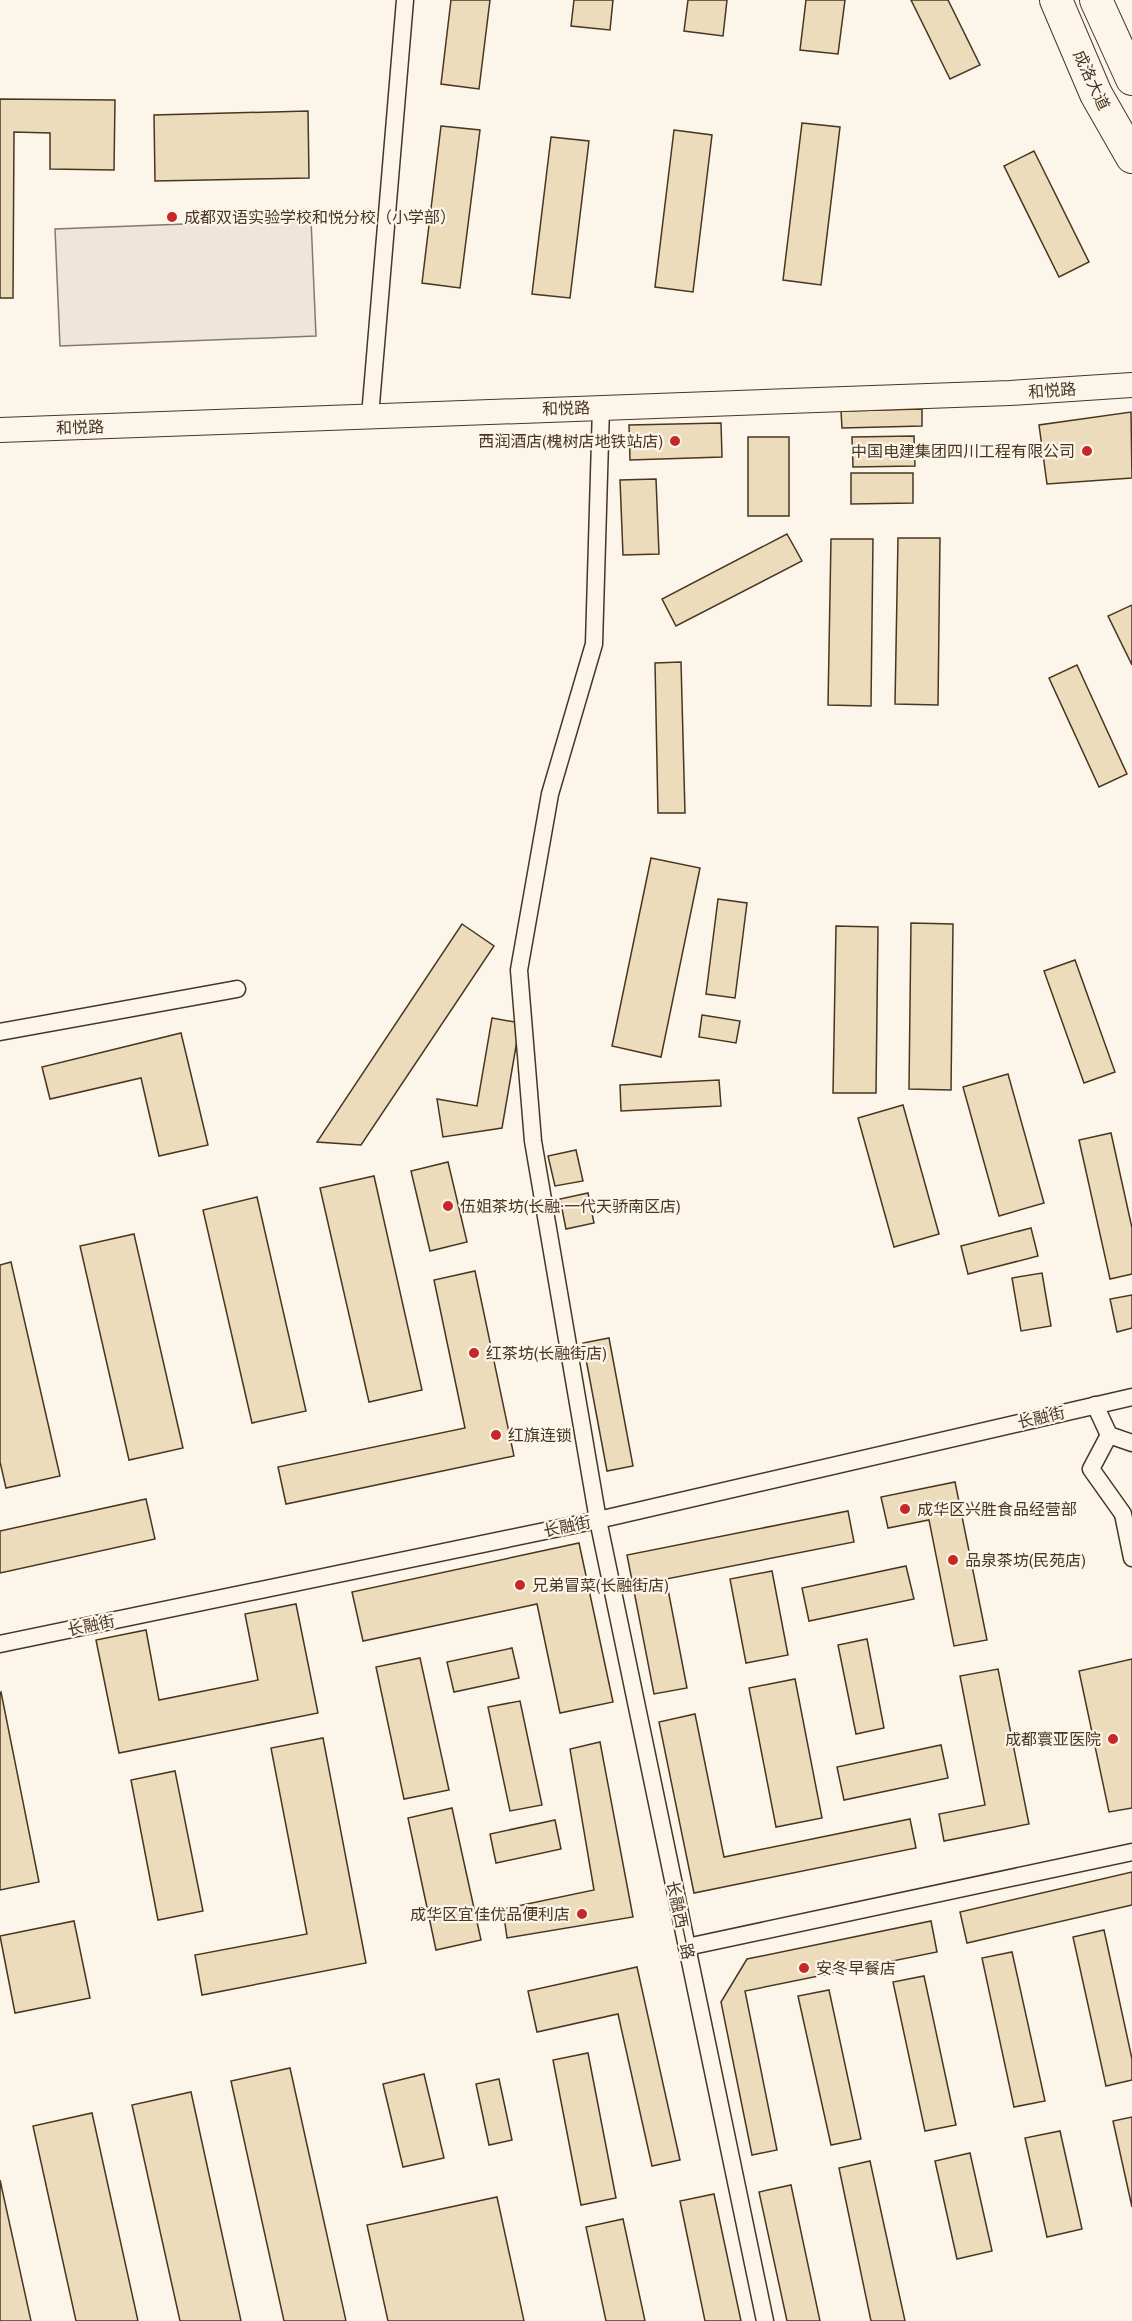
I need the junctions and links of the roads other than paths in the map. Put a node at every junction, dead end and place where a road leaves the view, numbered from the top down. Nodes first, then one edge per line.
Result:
1 (405, 0) edge
2 (1056, 0) edge
3 (1096, 0) edge
4 (1132, 79) edge
5 (1132, 157) edge
6 (1132, 385) edge
7 (601, 406) junction
8 (370, 416) junction
9 (0, 430) edge
10 (237, 989) dead end
11 (0, 1032) edge
12 (1132, 1397) edge
13 (1095, 1405) junction
14 (1109, 1435) junction
15 (1132, 1443) edge
16 (598, 1520) junction
17 (1132, 1558) edge
18 (0, 1644) edge
19 (1132, 1852) edge
20 (687, 1947) junction
21 (765, 2321) edge

1 - 8 street
2 - 5 highway, 成洛大道
3 - 4 highway
6 - 7 street, 和悦路
7 - 8 street, 和悦路
7 - 16 street, 长融西一路
8 - 9 street, 和悦路
10 - 11 street
12 - 13 street, 长融街
13 - 14 street
13 - 16 street, 长融街
14 - 15 street
14 - 17 street
16 - 18 street, 长融街
16 - 20 street, 长融西一路
19 - 20 street
20 - 21 street, 长融西一路

